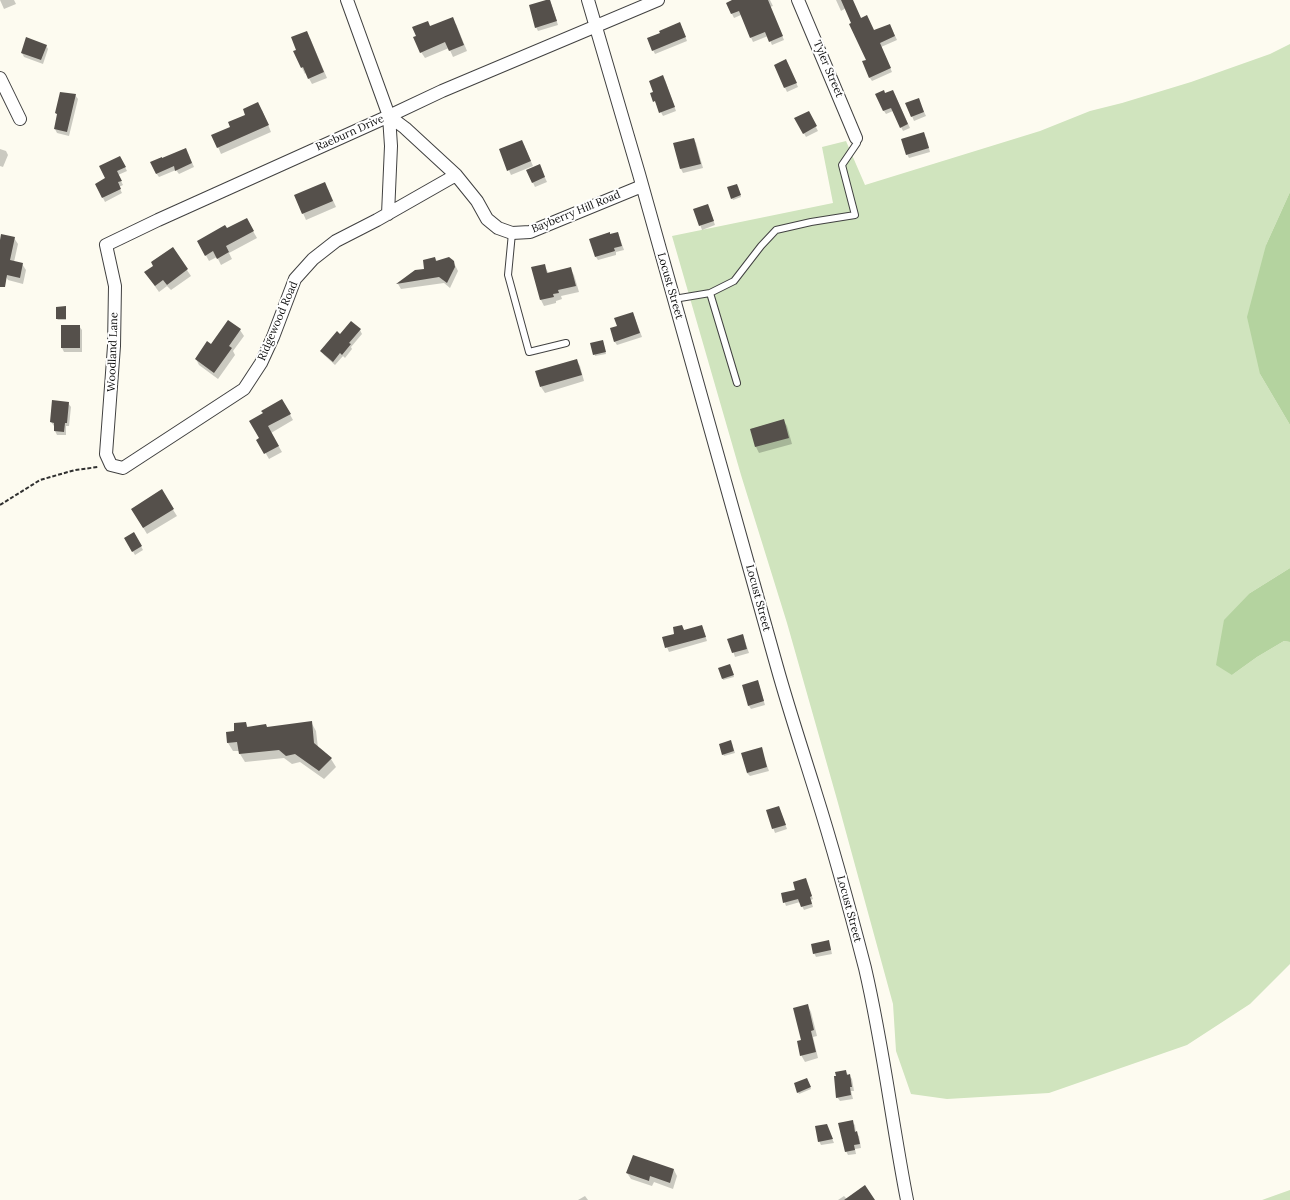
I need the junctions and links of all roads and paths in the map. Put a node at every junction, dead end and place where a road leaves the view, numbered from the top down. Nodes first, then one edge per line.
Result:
1 (347, 0) edge
2 (588, 0) edge
3 (658, 0) edge
4 (798, 0) edge
5 (596, 27) junction
6 (0, 78) edge
7 (389, 116) junction
8 (20, 119) dead end
9 (856, 138) joint
10 (456, 175) junction
11 (642, 186) junction
12 (388, 214) junction
13 (512, 233) junction
14 (106, 245) joint
15 (710, 293) junction
16 (674, 299) junction
17 (566, 343) dead end
18 (737, 383) dead end
19 (110, 462) junction
20 (0, 505) edge
21 (908, 1200) edge

1 - 7 street
2 - 5 street, Locust Street
3 - 5 street, Raeburn Drive
4 - 9 street, Tyler Street
5 - 7 street, Raeburn Drive
5 - 11 street, Locust Street
6 - 8 street
7 - 10 street
7 - 12 street
7 - 14 street, Raeburn Drive
9 - 15 lane
10 - 12 street, Ridgewood Road
10 - 13 street
11 - 13 street, Bayberry Hill Road
11 - 16 street, Locust Street
12 - 19 street, Ridgewood Road
13 - 17 lane
14 - 19 street, Woodland Lane
15 - 16 lane
15 - 18 lane
16 - 21 street, Locust Street
19 - 20 path

